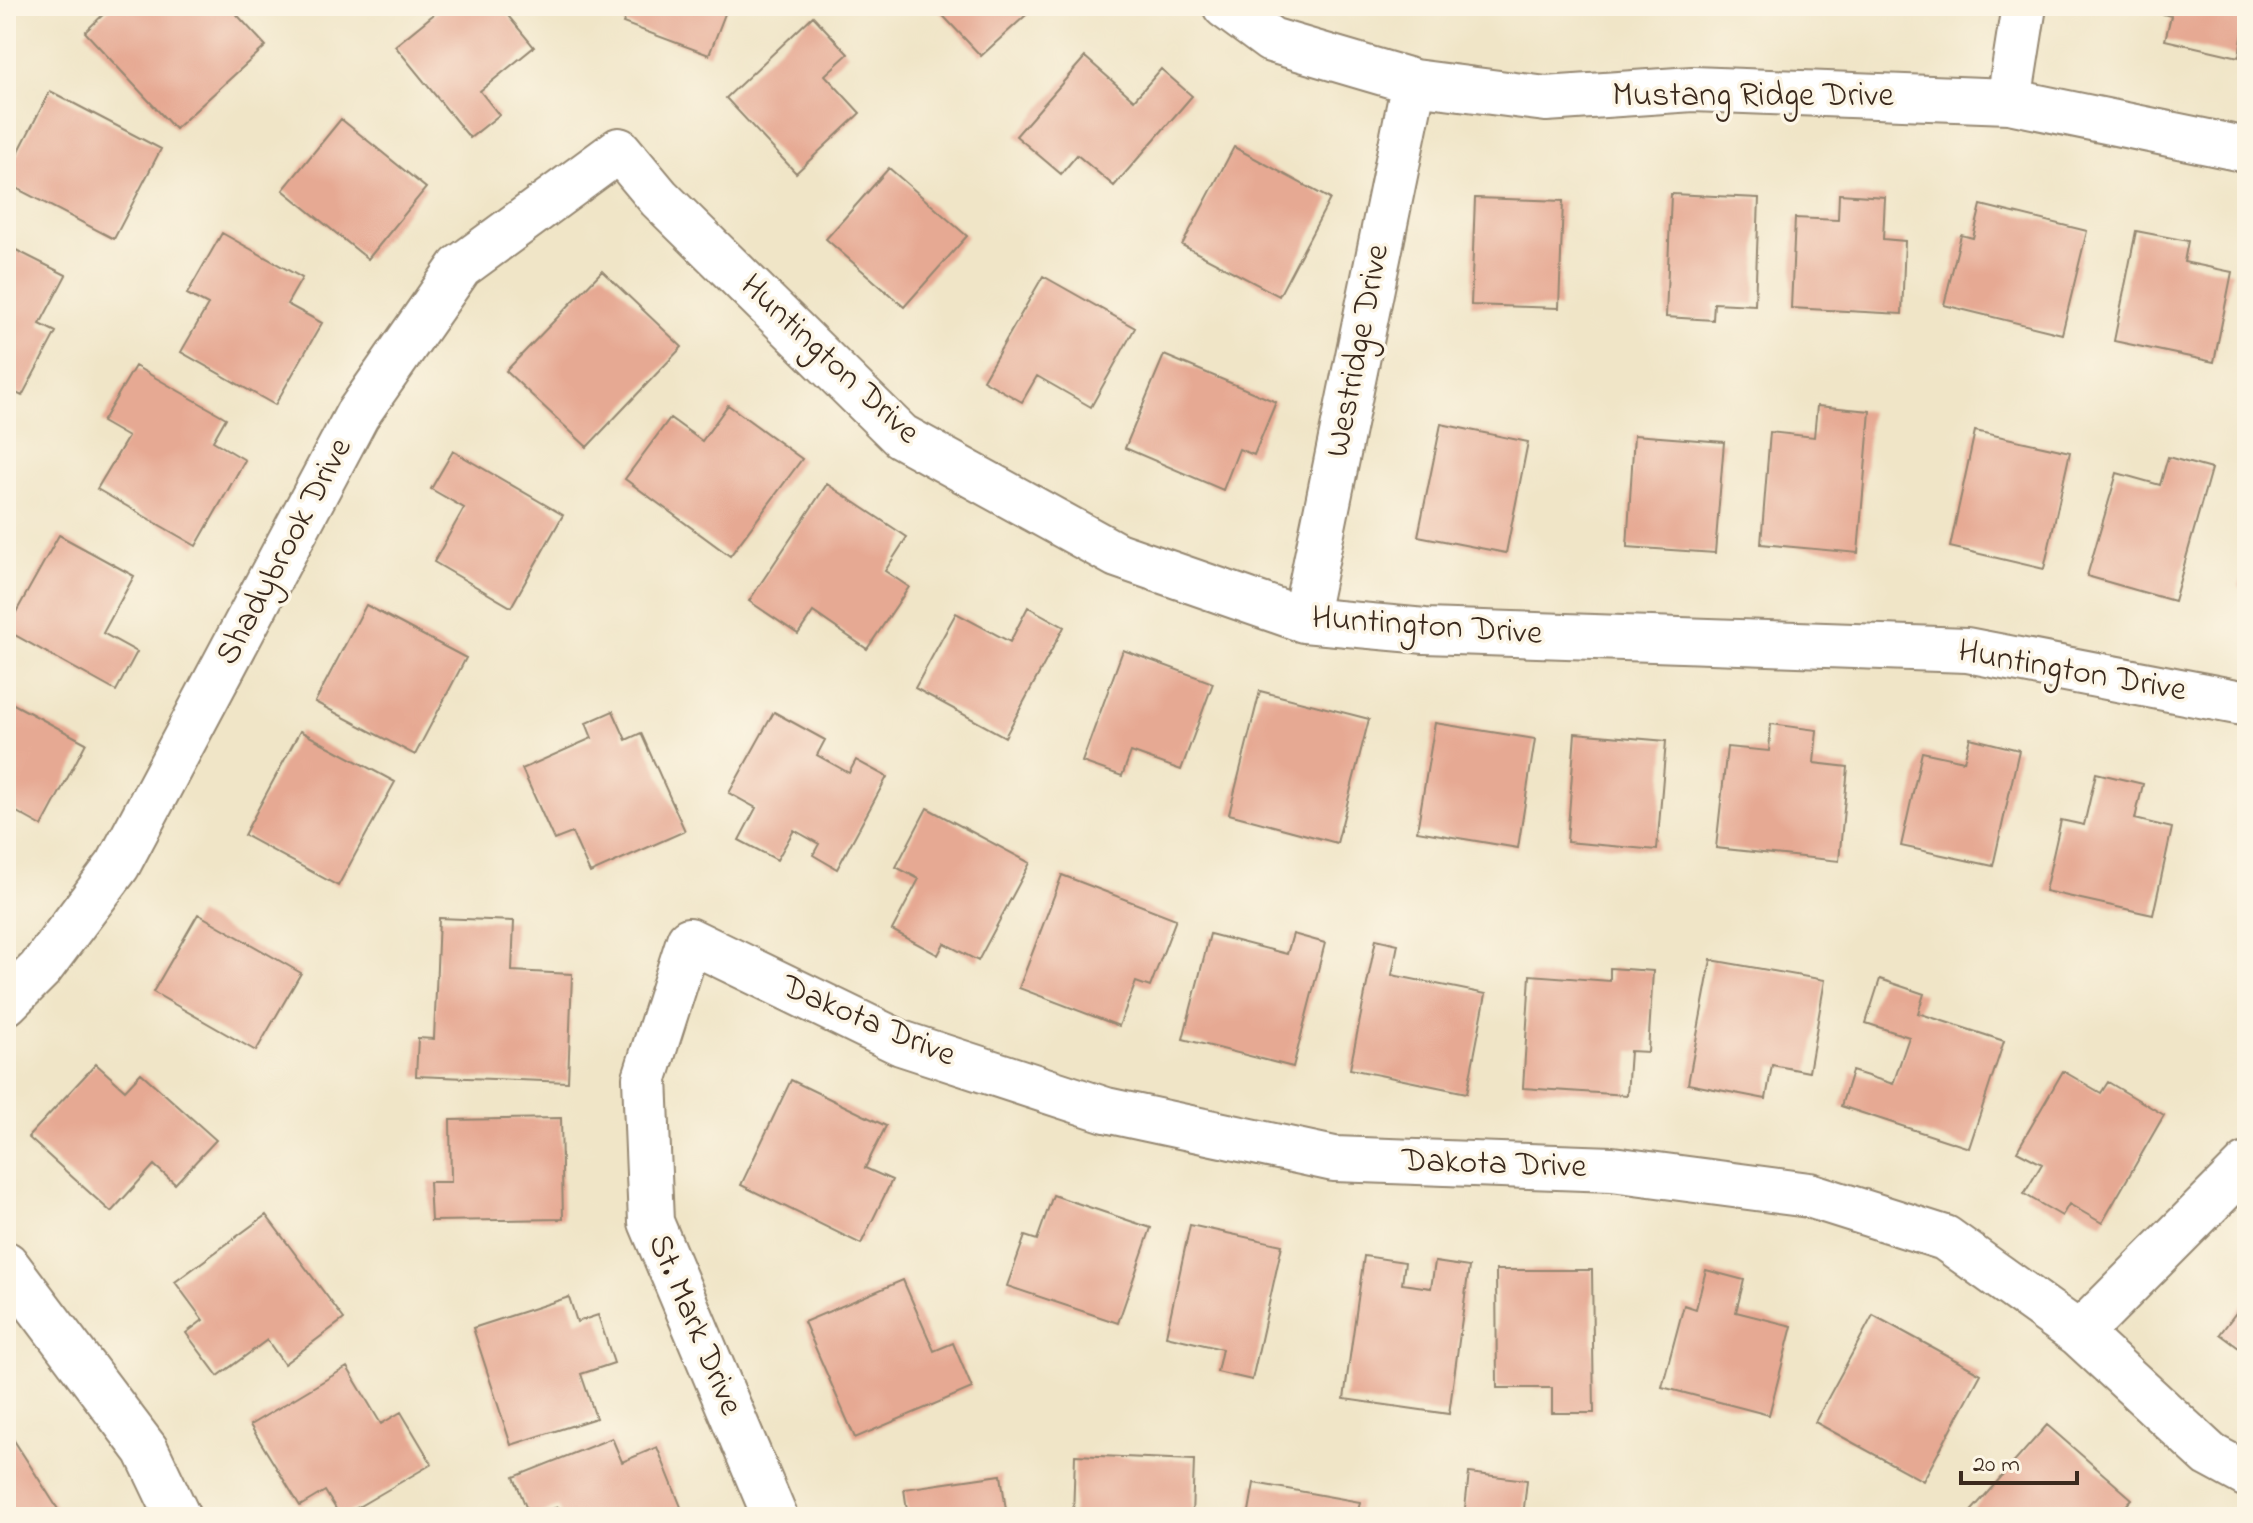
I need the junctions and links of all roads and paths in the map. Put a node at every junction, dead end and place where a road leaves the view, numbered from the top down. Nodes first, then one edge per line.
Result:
1 (1225, 6) edge
2 (2024, 6) edge
3 (1414, 82) junction
4 (2009, 101) junction
5 (619, 150) joint
6 (2247, 150) edge
7 (1304, 620) junction
8 (2247, 704) edge
9 (689, 940) joint
10 (6, 1003) edge
11 (2247, 1165) edge
12 (6, 1264) edge
13 (2079, 1334) junction
14 (2247, 1475) edge
15 (178, 1517) edge
16 (775, 1517) edge

1 - 3 street, Mustang Ridge Drive
2 - 4 street
3 - 4 street, Mustang Ridge Drive
3 - 7 street, Westridge Drive
4 - 6 street, Mustang Ridge Drive
5 - 7 street, Huntington Drive
5 - 10 street, Shadybrook Drive
7 - 8 street, Huntington Drive
9 - 13 street, Dakota Drive
9 - 16 street, St. Mark Drive
11 - 13 street
12 - 15 street
13 - 14 street, Dakota Drive

